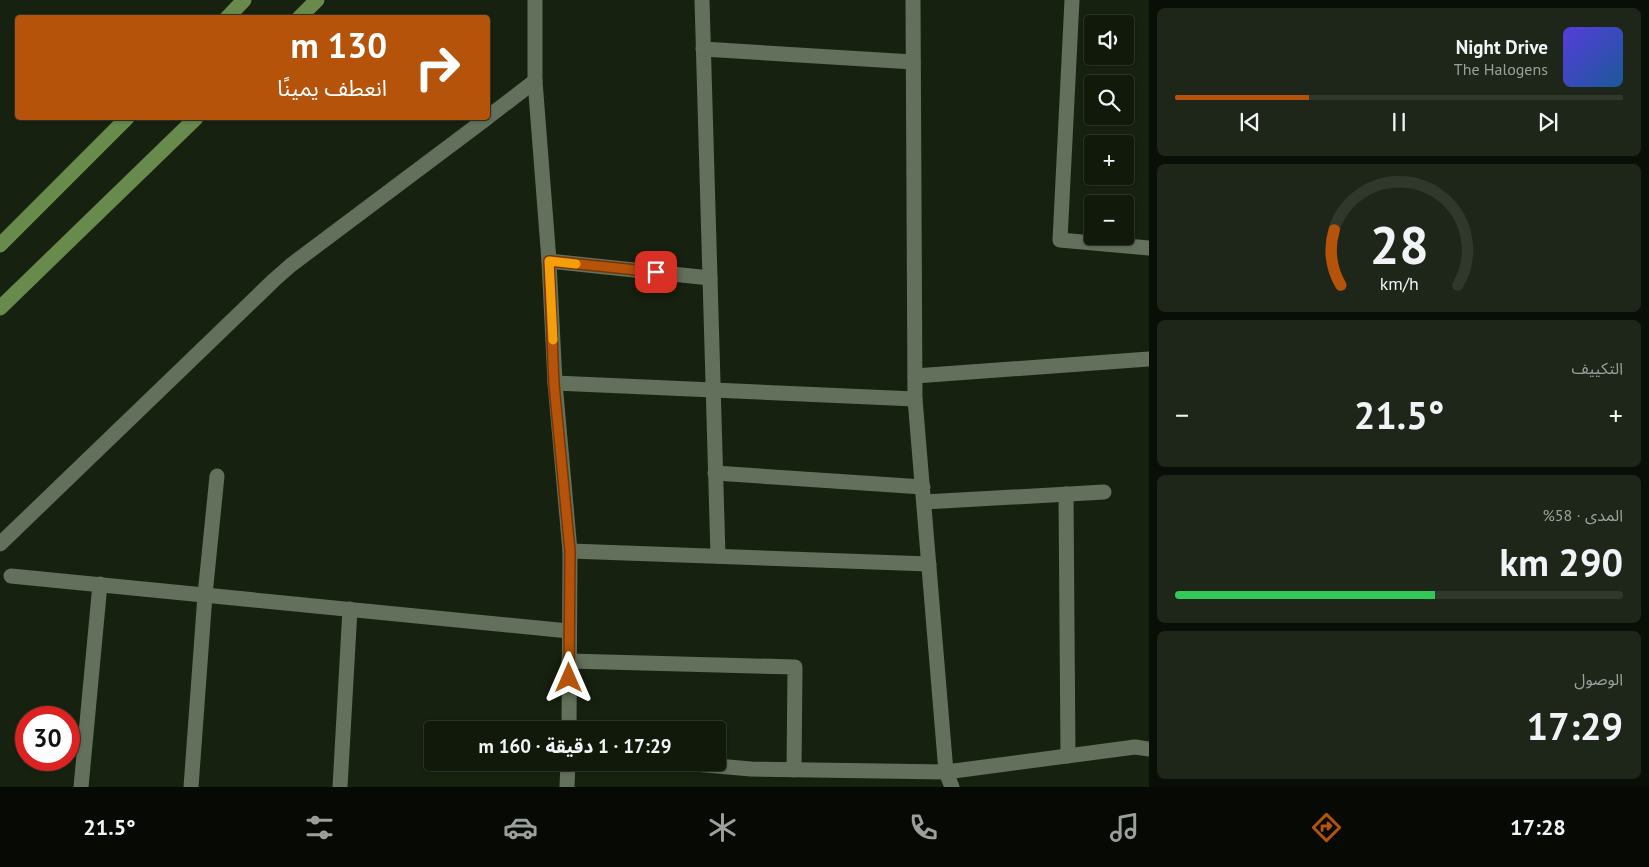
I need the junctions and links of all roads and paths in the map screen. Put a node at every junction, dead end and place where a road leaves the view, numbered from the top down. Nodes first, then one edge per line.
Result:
1 (244, 0) edge
2 (317, 0) edge
3 (535, 0) edge
4 (702, 0) edge
5 (913, 0) edge
6 (1072, 0) edge
7 (230, 15) edge
8 (302, 15) edge
9 (703, 49) junction
10 (913, 62) junction
11 (535, 81) junction
12 (490, 115) edge
13 (125, 120) edge
14 (194, 120) edge
15 (483, 120) edge
16 (0, 245) edge
17 (1149, 248) edge
18 (549, 261) junction
19 (710, 278) junction
20 (0, 308) edge
21 (1149, 359) edge
22 (915, 376) junction
23 (554, 384) junction
24 (713, 390) junction
25 (915, 399) junction
26 (715, 473) junction
27 (217, 476) dead end
28 (923, 487) junction
29 (1104, 492) dead end
30 (1066, 494) junction
31 (924, 502) junction
32 (0, 544) edge
33 (570, 551) junction
34 (718, 556) junction
35 (929, 564) junction
36 (11, 576) dead end
37 (100, 584) junction
38 (205, 595) junction
39 (350, 609) junction
40 (569, 631) junction
41 (569, 661) junction
42 (569, 721) edge
43 (1149, 749) edge
44 (1068, 756) junction
45 (726, 767) edge
46 (794, 770) junction
47 (568, 771) edge
48 (946, 772) junction
49 (81, 787) edge
50 (191, 787) edge
51 (340, 787) edge
52 (567, 787) edge
53 (952, 787) edge

1 - 7 main road
2 - 8 main road
3 - 11 street
4 - 9 street
5 - 10 street
6 - 17 street
9 - 10 street
9 - 19 street
10 - 22 street
11 - 12 street
11 - 18 street
13 - 16 main road
14 - 20 main road
15 - 32 street
18 - 19 street
18 - 23 street
19 - 24 street
21 - 22 street
22 - 25 street
23 - 24 street
23 - 33 street
24 - 25 street
24 - 26 street
25 - 28 street
26 - 28 street
26 - 34 street
27 - 38 street
28 - 31 street
29 - 30 street
30 - 31 street
30 - 44 street
31 - 35 street
33 - 34 street
33 - 40 street
34 - 35 street
35 - 48 street
36 - 37 street
37 - 38 street
37 - 49 street
38 - 39 street
38 - 50 street
39 - 40 street
39 - 51 street
40 - 41 street
41 - 42 street
41 - 46 street
43 - 44 street
44 - 48 street
45 - 46 street
46 - 48 street
47 - 52 street
48 - 53 street

